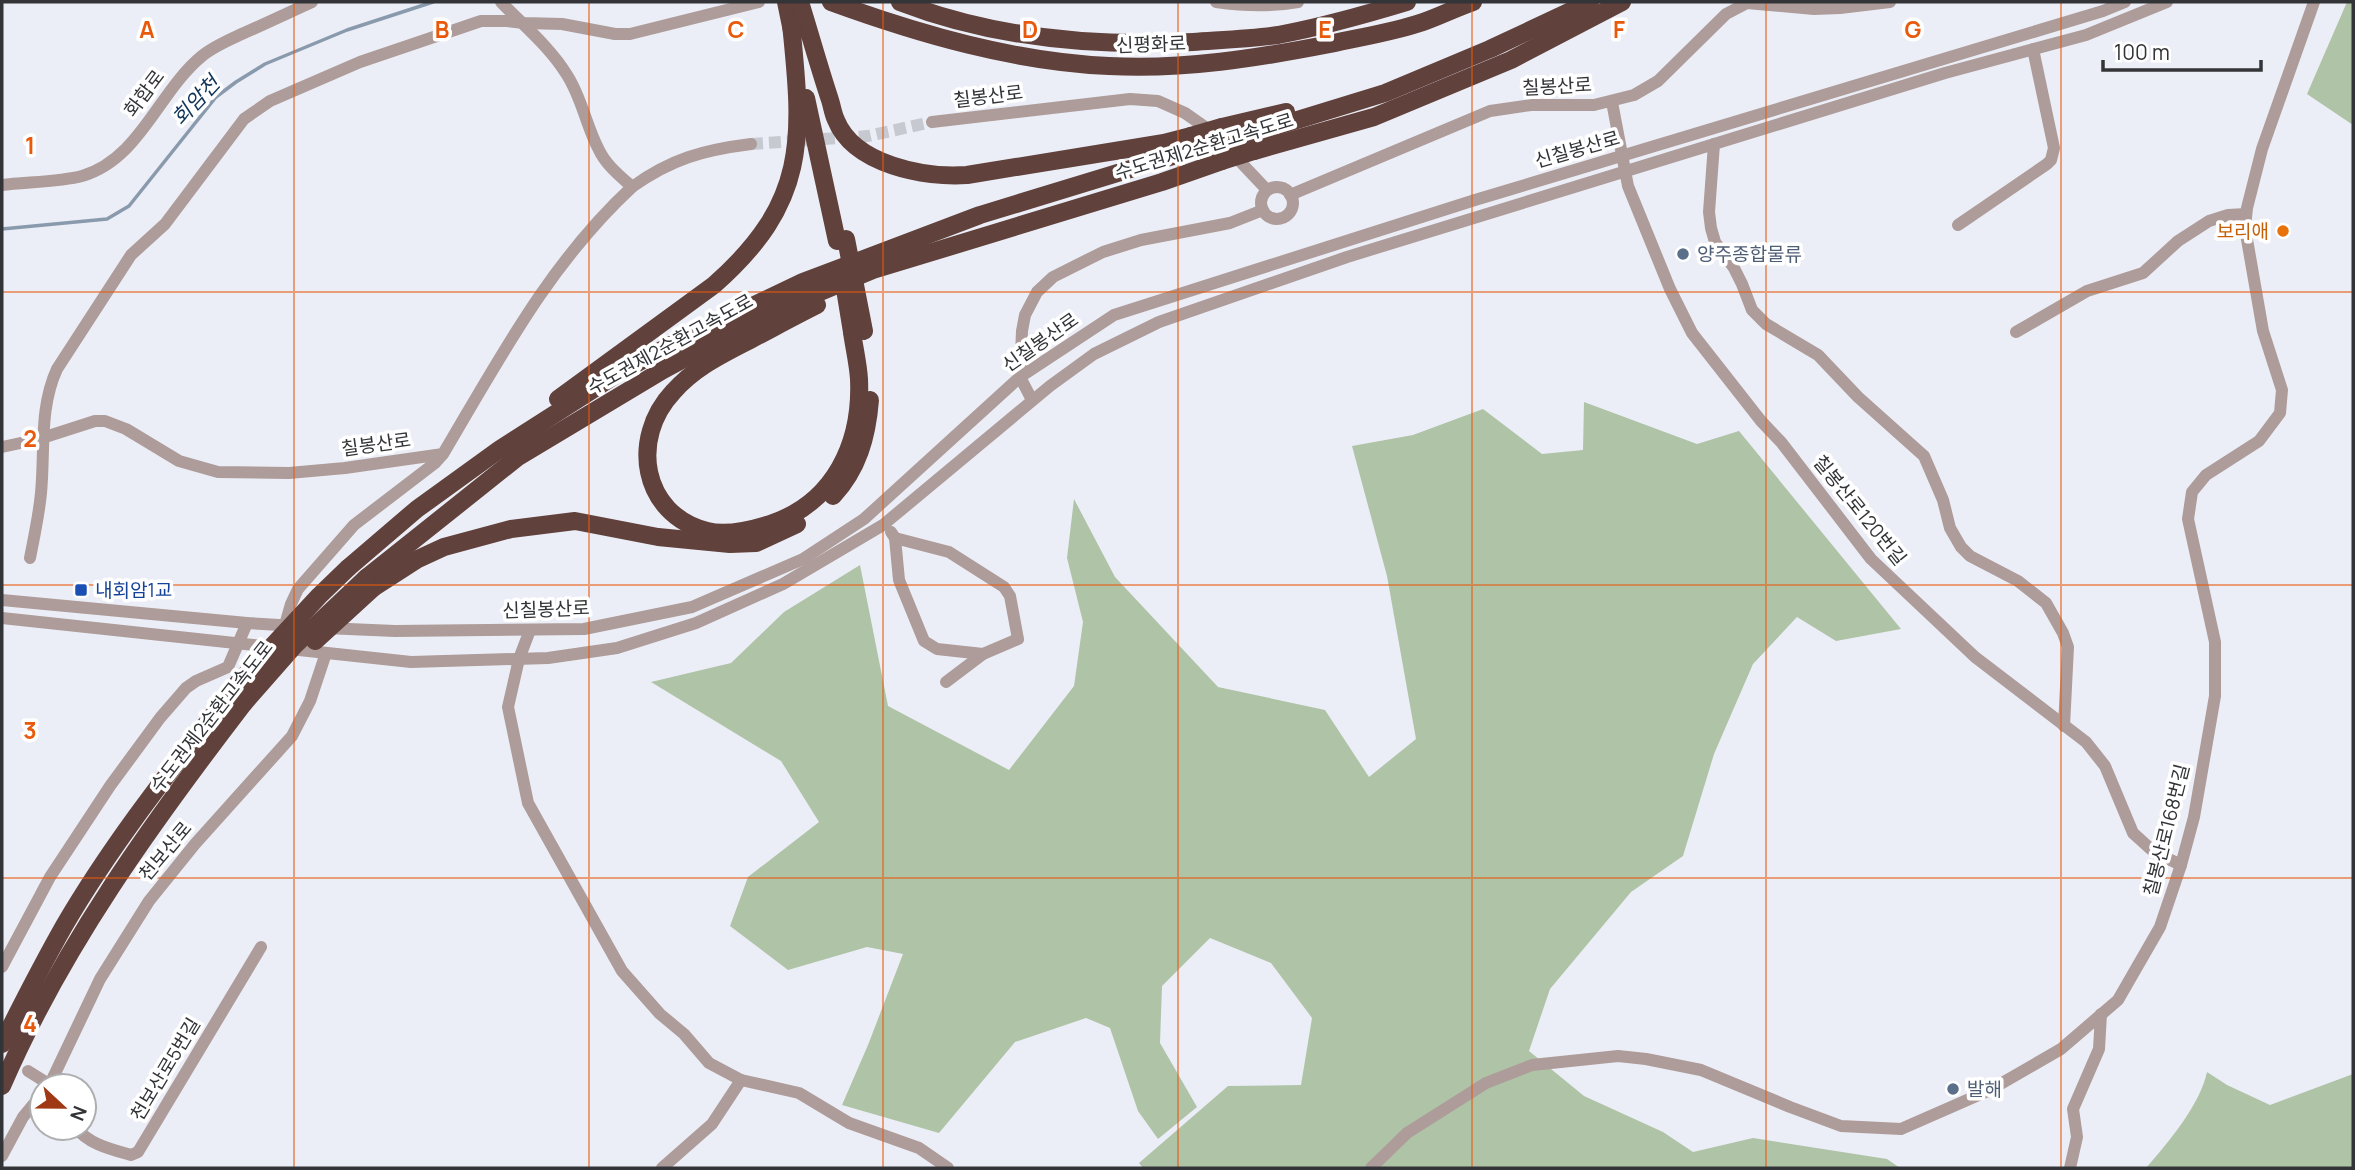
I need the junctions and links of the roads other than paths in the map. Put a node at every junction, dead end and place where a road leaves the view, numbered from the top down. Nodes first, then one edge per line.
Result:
1 (313, 2) edge
2 (501, 2) edge
3 (759, 2) edge
4 (786, 2) edge
5 (799, 2) edge
6 (831, 2) edge
7 (900, 2) edge
8 (1216, 2) edge
9 (1298, 2) edge
10 (1407, 2) edge
11 (1473, 2) edge
12 (1590, 2) edge
13 (1622, 2) edge
14 (1764, 2) edge
15 (1891, 2) edge
16 (2167, 2) edge
17 (2314, 2) edge
18 (2117, 3) edge
19 (524, 23) junction
20 (2033, 49) junction
21 (811, 92) junction
22 (1385, 93) junction
23 (1612, 102) junction
24 (932, 122) tunnel mouth
25 (1198, 141) junction
26 (751, 144) tunnel mouth
27 (1714, 144) junction
28 (1621, 156) junction
29 (1625, 171) junction
30 (2, 184) edge
31 (632, 187) junction
32 (1267, 190) junction
33 (1290, 195) junction
34 (1263, 209) junction
35 (2246, 214) junction
36 (1958, 225) dead end
37 (912, 257) junction
38 (858, 331) junction
39 (2016, 332) dead end
40 (1020, 377) junction
41 (1032, 400) junction
42 (41, 438) junction
43 (2, 447) edge
44 (443, 454) junction
45 (417, 509) junction
46 (885, 523) junction
47 (895, 538) junction
48 (30, 558) dead end
49 (369, 583) junction
50 (2, 600) edge
51 (2, 618) edge
52 (247, 624) junction
53 (285, 625) junction
54 (530, 630) junction
55 (239, 645) junction
56 (326, 653) junction
57 (984, 654) junction
58 (519, 659) junction
59 (946, 682) dead end
60 (2064, 726) junction
61 (2181, 865) junction
62 (261, 947) dead end
63 (2, 967) edge
64 (2101, 1014) junction
65 (2, 1044) edge
66 (56, 1072) edge
67 (741, 1080) junction
68 (2, 1086) edge
69 (28, 1111) edge
70 (97, 1142) edge
71 (2, 1156) edge
72 (662, 1168) edge
73 (947, 1168) edge
74 (1371, 1168) edge
75 (2070, 1168) edge

1 - 30 street, 화합로
2 - 19 street
3 - 19 street
4 - 21 highway
5 - 21 highway
6 - 11 highway, 신평화로
7 - 10 highway, 신평화로
8 - 9 street
12 - 22 highway, 수도권제2순환고속도로
13 - 37 highway, 수도권제2순환고속도로, bridge
14 - 15 street, 칠봉산로
14 - 23 street, 칠봉산로
16 - 20 street, 신칠봉산로
17 - 35 street, 칠봉산로168번길
18 - 28 street, 신칠봉산로
19 - 31 street
19 - 42 street
20 - 27 street, 신칠봉산로
20 - 36 street
21 - 25 highway
21 - 38 highway, bridge
21 - 45 highway
22 - 25 highway, 수도권제2순환고속도로, bridge
22 - 25 highway, bridge
23 - 28 street, 칠봉산로120번길
23 - 33 street, 칠봉산로
24 - 32 street, 칠봉산로
25 - 45 highway, 수도권제2순환고속도로
26 - 31 street
27 - 29 street, 신칠봉산로
27 - 60 street
28 - 29 street, 칠봉산로120번길
28 - 40 street, 신칠봉산로
29 - 41 street, 신칠봉산로
29 - 60 street, 칠봉산로120번길
31 - 44 street
32 - 33 street
32 - 34 street
33 - 34 street
34 - 40 street
35 - 39 street
35 - 61 street, 칠봉산로168번길
37 - 38 highway
37 - 49 highway, 수도권제2순환고속도로
38 - 49 highway
40 - 41 street
40 - 54 street, 신칠봉산로
41 - 46 street, 신칠봉산로
42 - 43 street, 칠봉산로
42 - 44 street, 칠봉산로
42 - 48 street
44 - 53 street
45 - 65 highway, 수도권제2순환고속도로, bridge
46 - 47 street
46 - 58 street, 신칠봉산로
47 - 57 street
47 - 57 street
49 - 68 highway, 수도권제2순환고속도로, bridge
50 - 52 street, 신칠봉산로
51 - 55 street, 신칠봉산로
52 - 53 street, 신칠봉산로
52 - 55 street
53 - 54 street, 신칠봉산로
54 - 58 street
55 - 56 street, 신칠봉산로
55 - 63 street
56 - 58 street, 신칠봉산로
56 - 66 street, 천보산로
57 - 59 street
58 - 67 street
60 - 61 street, 칠봉산로120번길
61 - 64 street, 칠봉산로168번길
62 - 70 street, 천보산로5번길
64 - 74 street, 칠봉산로168번길
64 - 75 street
67 - 72 street
67 - 73 street
69 - 71 street, 천보산로

